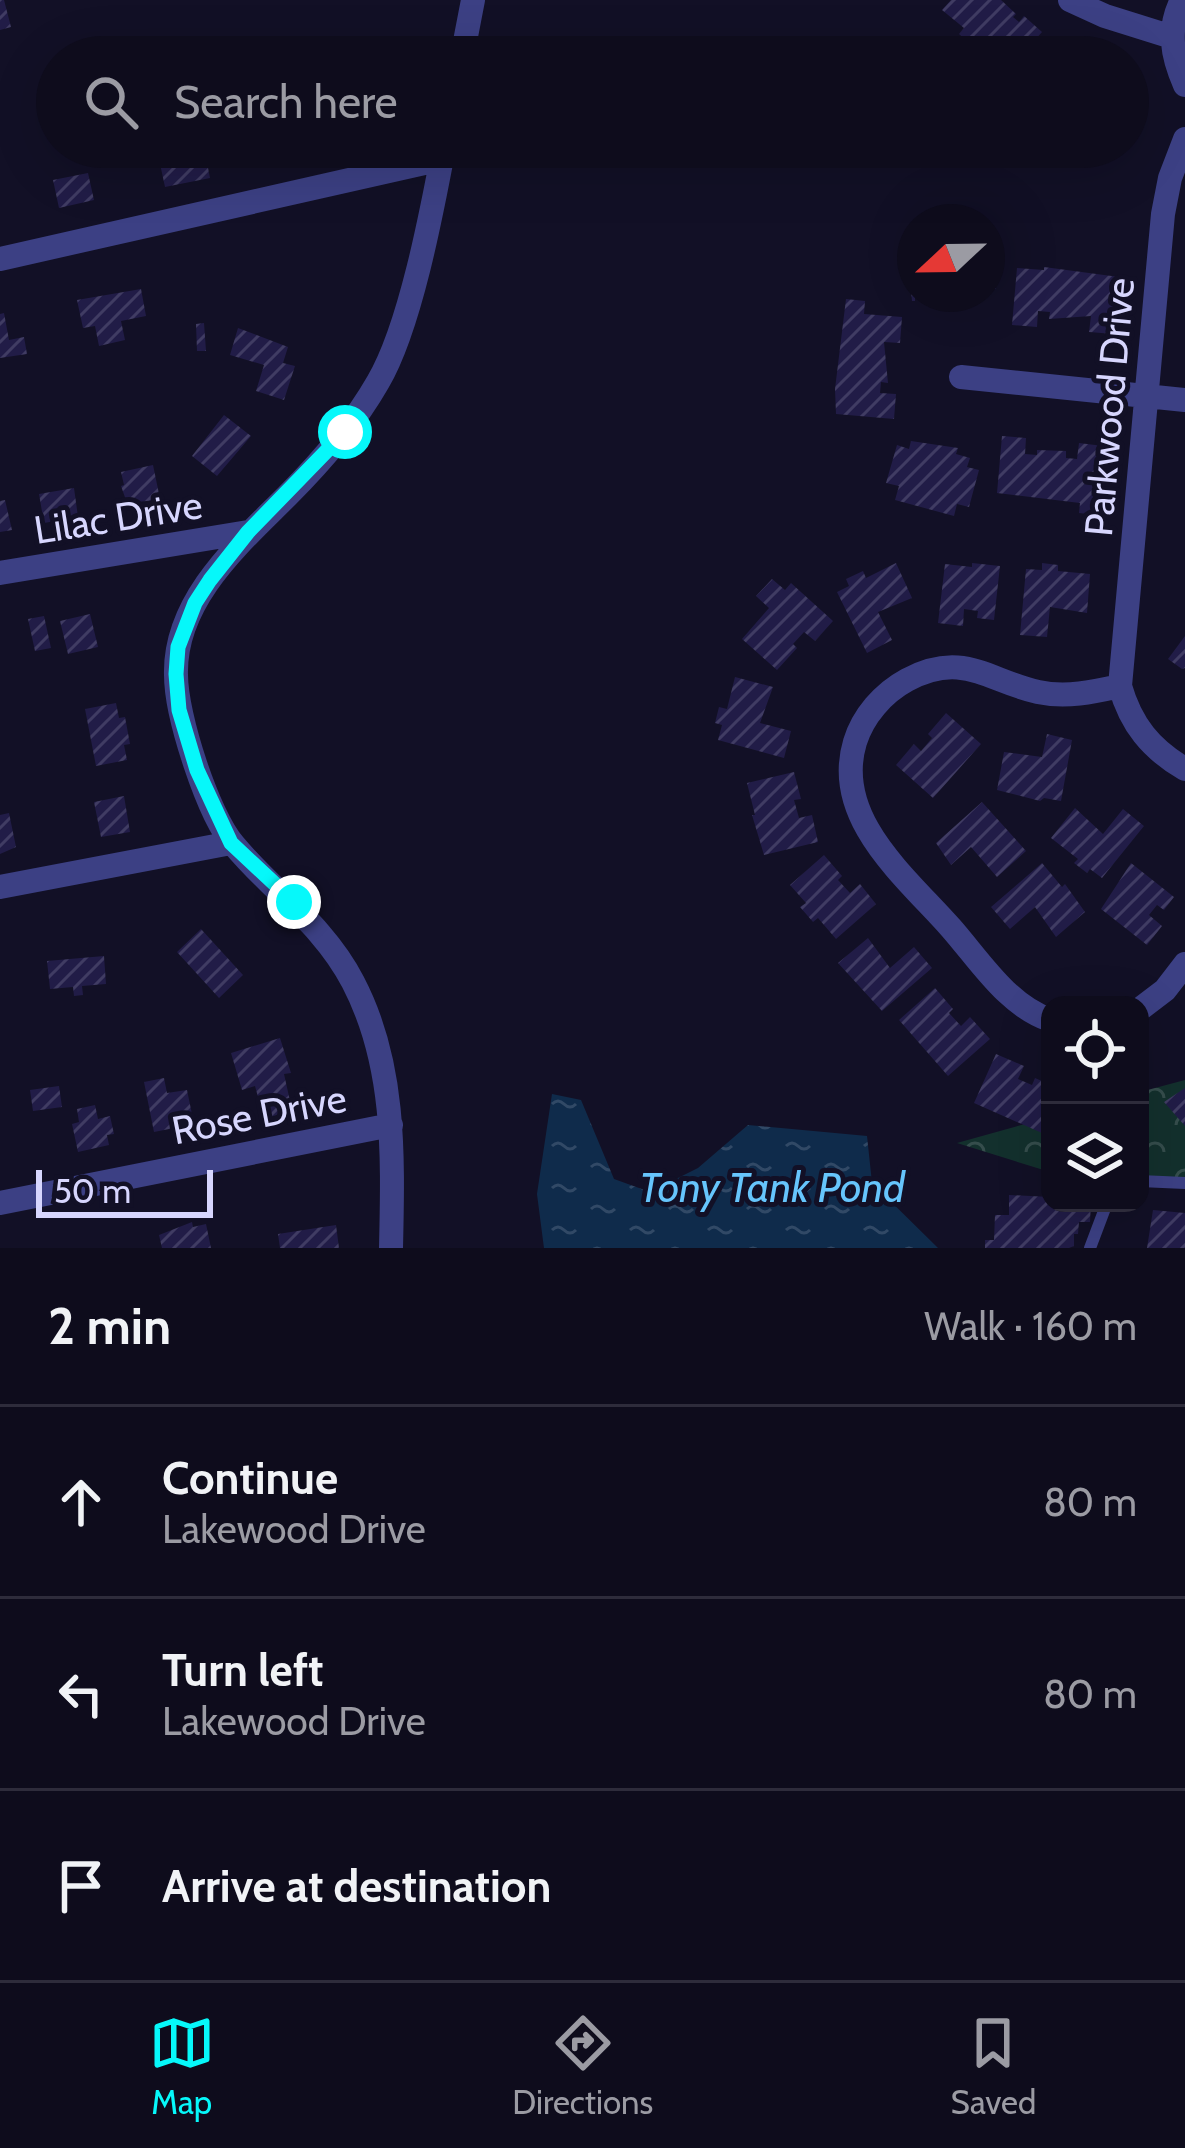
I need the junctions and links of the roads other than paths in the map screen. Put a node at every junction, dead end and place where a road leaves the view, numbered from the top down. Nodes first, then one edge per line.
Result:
1 (473, 0) edge
2 (1070, 0) edge
3 (1182, 0) edge
4 (466, 36) edge
5 (1172, 37) junction
6 (1185, 85) edge
7 (1185, 139) edge
8 (380, 168) edge
9 (440, 168) edge
10 (0, 259) edge
11 (961, 377) dead end
12 (1147, 393) junction
13 (1185, 400) edge
14 (248, 532) junction
15 (0, 573) edge
16 (1120, 686) junction
17 (1185, 770) edge
18 (231, 843) junction
19 (0, 887) edge
20 (1185, 964) edge
21 (1149, 1002) edge
22 (1041, 1015) edge
23 (391, 1125) junction
24 (1149, 1181) edge
25 (1185, 1183) edge
26 (0, 1202) edge
27 (1104, 1212) edge
28 (391, 1248) edge
29 (1090, 1248) edge

1 - 4 street
2 - 5 street
3 - 5 street
5 - 6 street
7 - 12 street, Parkwood Drive
8 - 10 street
9 - 14 street
11 - 12 street
12 - 13 street
12 - 16 street, Parkwood Drive
14 - 15 street, Lilac Drive
14 - 18 street
16 - 17 street
16 - 22 street
18 - 19 street
18 - 23 street
20 - 21 street
23 - 26 street, Rose Drive
23 - 28 street
24 - 25 lane
27 - 29 lane

